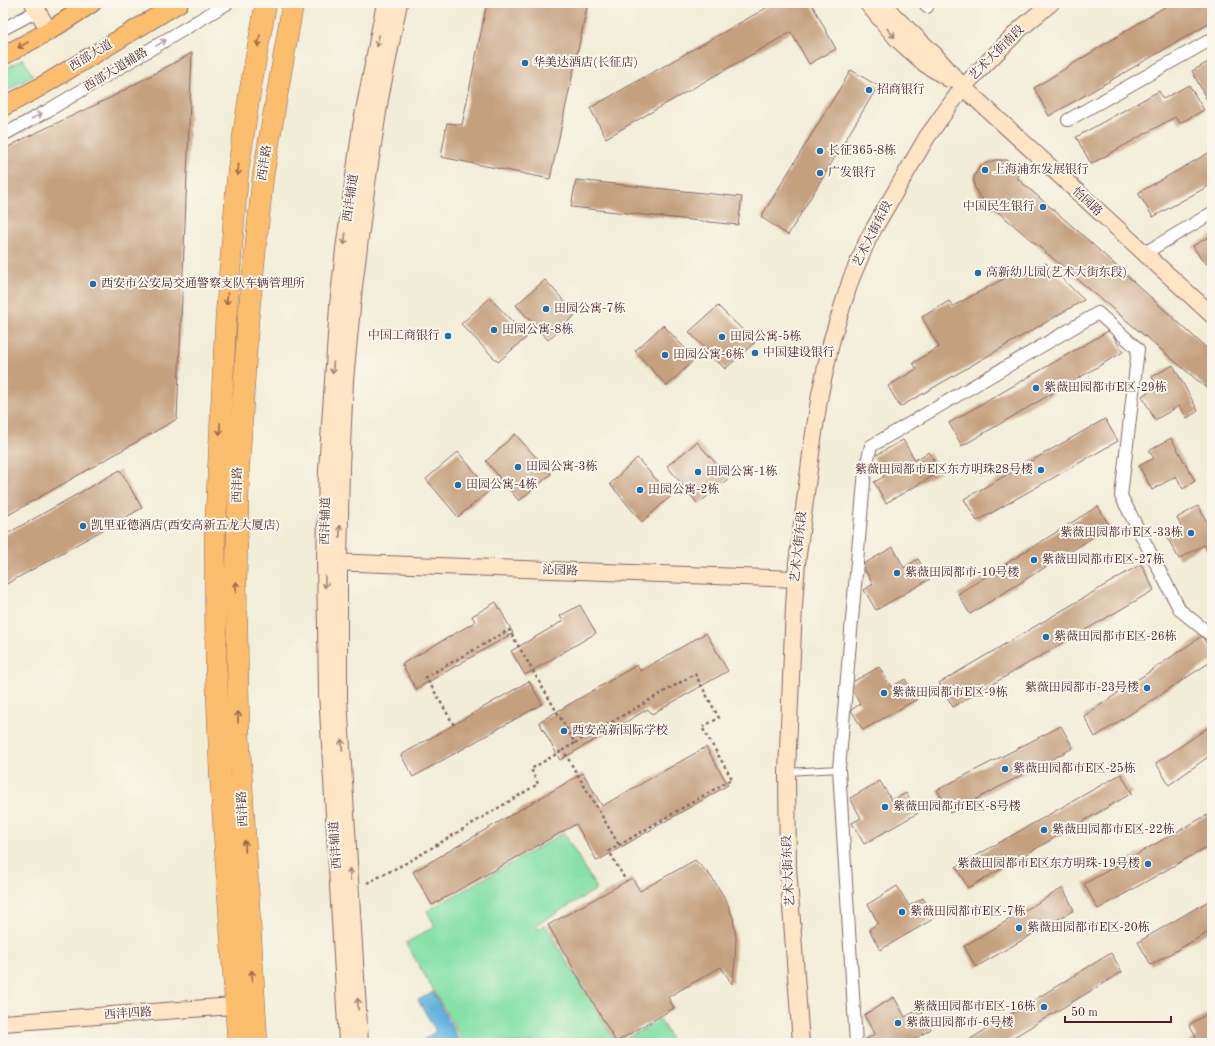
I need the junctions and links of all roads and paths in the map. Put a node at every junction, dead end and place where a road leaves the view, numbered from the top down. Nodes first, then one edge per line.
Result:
1 (92, 3) edge
2 (179, 3) edge
3 (228, 3) edge
4 (266, 3) edge
5 (293, 3) edge
6 (385, 3) edge
7 (399, 3) edge
8 (867, 3) edge
9 (884, 3) edge
10 (1051, 3) edge
11 (39, 5) edge
12 (53, 28) junction
13 (3, 29) edge
14 (1212, 39) edge
15 (3, 56) edge
16 (963, 87) junction
17 (3, 107) edge
18 (1068, 120) dead end
19 (3, 135) edge
20 (1212, 213) edge
21 (1144, 254) junction
22 (1212, 315) edge
23 (332, 563) junction
24 (795, 579) junction
25 (1212, 636) edge
26 (454, 725) dead end
27 (575, 743) junction
28 (563, 750) junction
29 (839, 769) junction
30 (787, 772) junction
31 (619, 845) junction
32 (626, 881) dead end
33 (367, 883) dead end
34 (245, 1005) junction
35 (3, 1023) edge
36 (238, 1043) edge
37 (257, 1043) edge
38 (347, 1043) edge
39 (360, 1043) edge
40 (801, 1043) edge
41 (856, 1043) edge

1 - 12 main road
2 - 17 main road, 西部大道
19 -> 3 street, 西部大道辅路
4 -> 34 highway, 西沣路
34 -> 5 highway, 西沣路
6 -> 23 street, 西沣辅道
23 -> 7 street, 西沣辅道
8 -> 16 street, 怡园路
9 - 16 street, 怡园路
10 - 16 street, 艺术大街南段
11 - 12 street
11 - 13 street
12 -> 15 main road
14 - 18 street
16 - 21 street, 怡园路
16 - 24 street, 艺术大街东段
20 - 21 street
21 - 22 street, 怡园路
23 - 24 street, 沁园路
23 -> 38 street, 西沣辅道
39 -> 23 street, 西沣辅道
24 - 30 street, 艺术大街东段
25 - 29 street
26 - 27 path
27 - 28 path
27 - 31 path
28 - 31 path
28 - 33 path
29 - 30 lane
29 - 41 street
30 - 40 street, 艺术大街东段
31 - 32 path
34 - 35 street, 西沣四路
34 - 36 highway, 西沣路
34 - 37 highway, 西沣路

